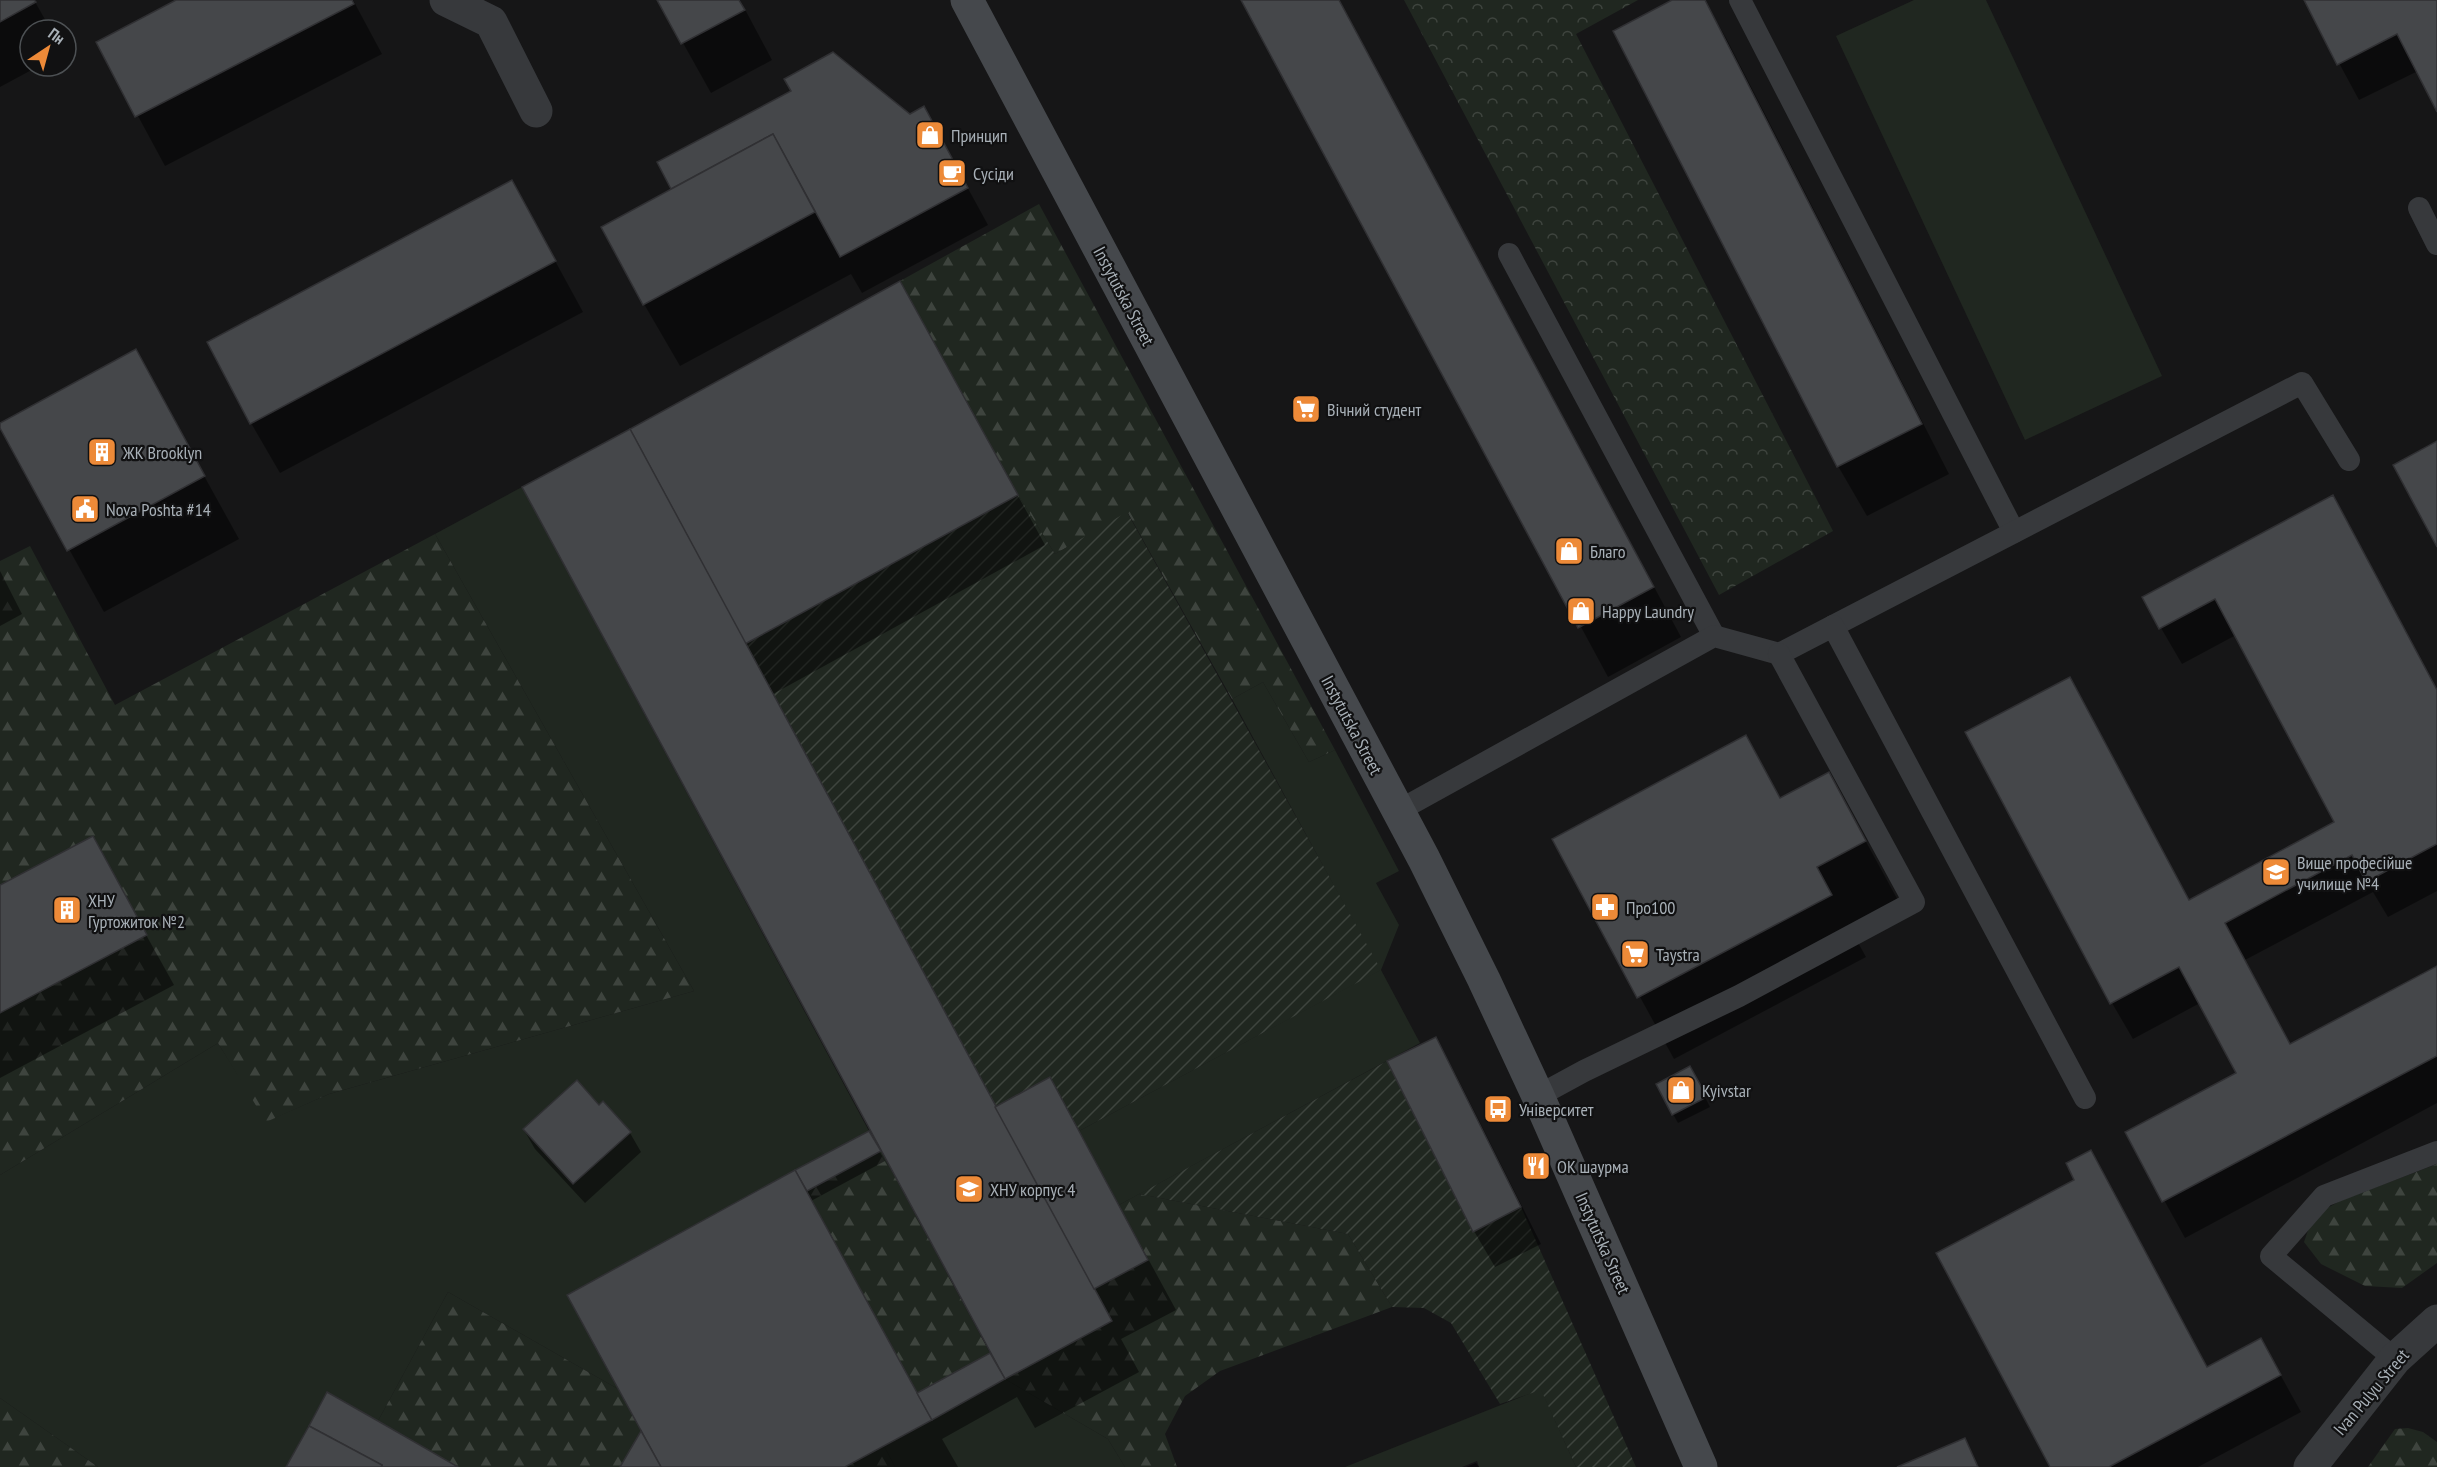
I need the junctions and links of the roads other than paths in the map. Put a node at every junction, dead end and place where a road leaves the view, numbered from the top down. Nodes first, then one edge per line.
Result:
1 (446, 0) edge
2 (967, 0) edge
3 (1740, 0) edge
4 (536, 111) dead end
5 (2419, 208) dead end
6 (2437, 244) edge
7 (1509, 254) dead end
8 (2349, 460) dead end
9 (2014, 532) junction
10 (1833, 626) junction
11 (1714, 636) junction
12 (1779, 654) junction
13 (1398, 811) junction
14 (1538, 1096) junction
15 (2085, 1098) dead end
16 (2437, 1152) edge
17 (2437, 1321) edge
18 (2395, 1359) junction
19 (1701, 1467) edge
20 (2310, 1467) edge

1 - 4 street
2 - 13 street, Instytutska Street
3 - 9 lane
5 - 6 lane
7 - 11 lane
8 - 9 lane
9 - 10 lane
10 - 12 lane
10 - 15 lane
11 - 12 lane
11 - 13 lane
12 - 14 lane
13 - 14 street, Instytutska Street
14 - 19 street, Instytutska Street
16 - 18 lane
17 - 18 street, Ivan Pulyu Street
18 - 20 street, Ivan Pulyu Street

